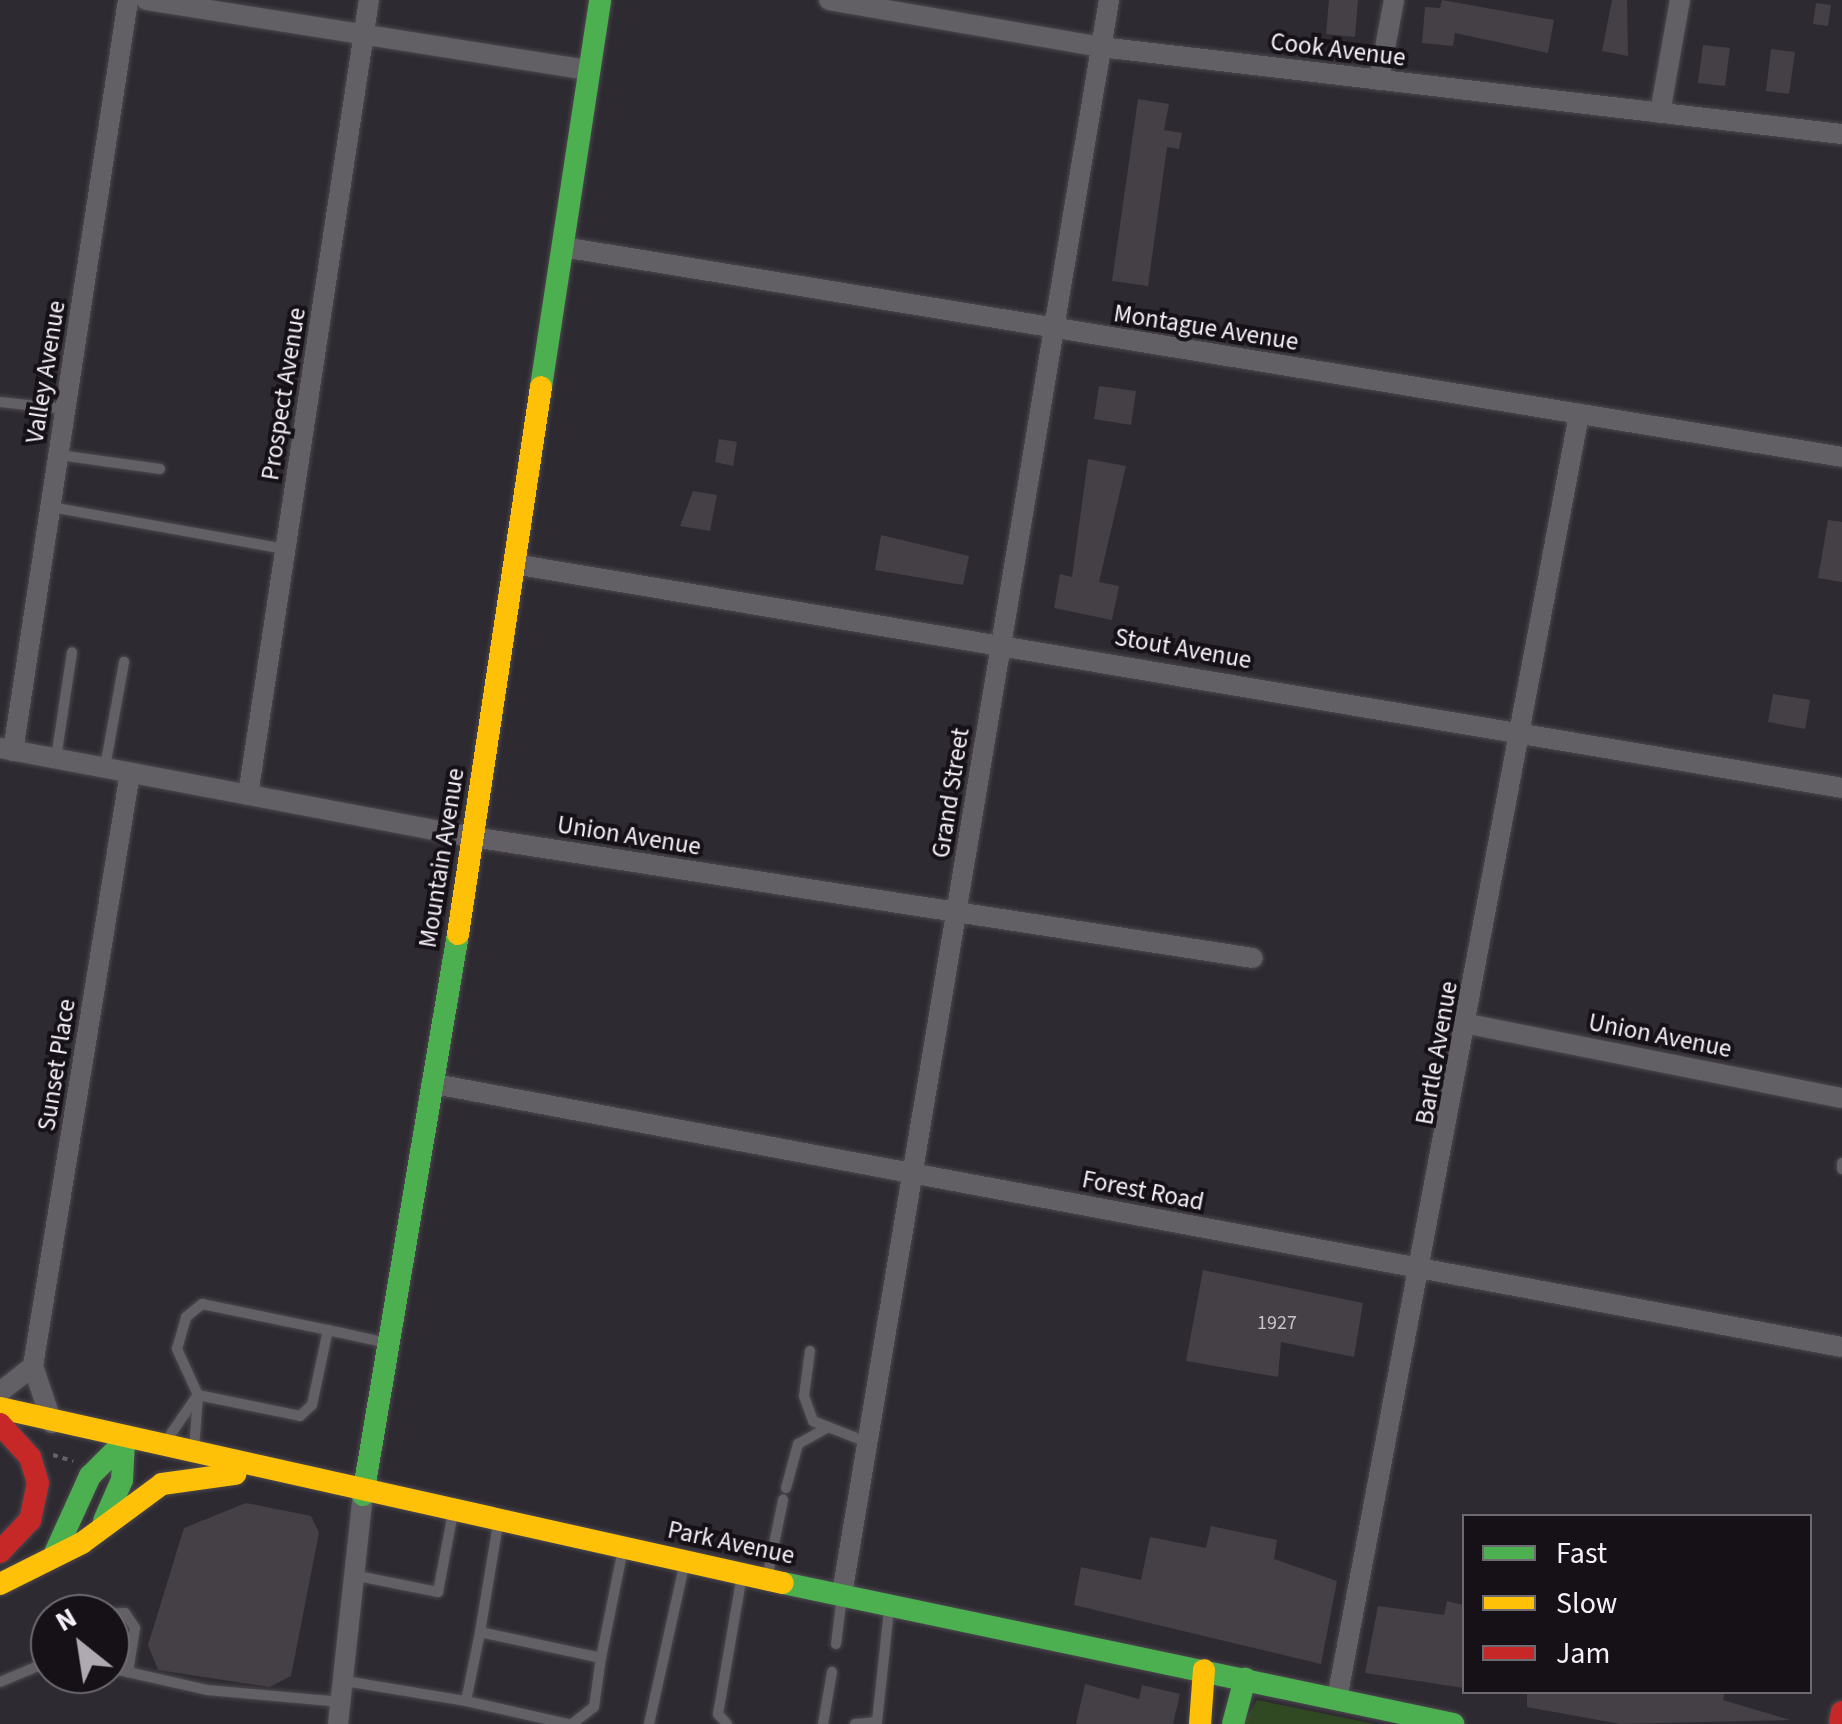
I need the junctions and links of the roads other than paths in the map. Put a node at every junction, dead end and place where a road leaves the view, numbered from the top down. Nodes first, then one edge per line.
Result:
1 (128, 0) edge
2 (146, 0) edge
3 (369, 0) edge
4 (600, 0) edge
5 (830, 0) edge
6 (1109, 0) edge
7 (1394, 0) edge
8 (1680, 0) edge
9 (868, 3) edge
10 (363, 34) junction
11 (1100, 47) junction
12 (590, 70) junction
13 (1379, 80) junction
14 (1660, 113) junction
15 (1842, 134) edge
16 (563, 247) junction
17 (1054, 328) junction
18 (0, 402) edge
19 (65, 410) junction
20 (1579, 414) junction
21 (58, 455) junction
22 (1842, 457) edge
23 (160, 470) dead end
24 (50, 507) junction
25 (285, 548) junction
26 (514, 564) junction
27 (1001, 642) junction
28 (72, 652) dead end
29 (124, 662) dead end
30 (1521, 732) junction
31 (6, 749) edge
32 (56, 759) junction
33 (105, 768) junction
34 (130, 772) junction
35 (1842, 788) edge
36 (248, 795) junction
37 (473, 837) junction
38 (956, 912) junction
39 (1253, 958) dead end
40 (1468, 1024) junction
41 (436, 1084) junction
42 (1842, 1098) edge
43 (913, 1173) junction
44 (1423, 1268) junction
45 (328, 1330) junction
46 (390, 1344) junction
47 (1842, 1346) edge
48 (810, 1351) dead end
49 (34, 1366) junction
50 (0, 1392) edge
51 (198, 1395) junction
52 (0, 1408) edge
53 (52, 1423) junction
54 (0, 1424) edge
55 (826, 1429) junction
56 (124, 1442) junction
57 (867, 1442) junction
58 (160, 1450) junction
59 (193, 1457) junction
60 (261, 1471) junction
61 (363, 1496) junction
62 (453, 1512) junction
63 (498, 1522) junction
64 (104, 1523) junction
65 (623, 1548) junction
66 (0, 1552) edge
67 (55, 1554) junction
68 (685, 1562) junction
69 (742, 1574) junction
70 (352, 1575) junction
71 (767, 1579) junction
72 (0, 1584) edge
73 (842, 1594) junction
74 (889, 1604) junction
75 (130, 1620) edge
76 (480, 1632) junction
77 (836, 1644) dead end
78 (601, 1658) junction
79 (130, 1659) edge
80 (30, 1669) edge
81 (1204, 1670) junction
82 (130, 1672) edge
83 (832, 1672) dead end
84 (1245, 1679) junction
85 (0, 1682) edge
86 (343, 1691) junction
87 (1337, 1700) junction
88 (466, 1701) junction
89 (1842, 1712) edge
90 (338, 1724) edge
91 (570, 1724) edge
92 (649, 1724) edge
93 (727, 1724) edge
94 (822, 1724) edge
95 (855, 1724) edge
96 (1200, 1724) edge
97 (1233, 1724) edge
98 (1452, 1724) edge
99 (1840, 1724) edge

1 - 19 street, Valley Avenue
2 - 10 street
3 - 10 street, Prospect Avenue
4 - 12 main road, Mountain Avenue
5 - 9 street, Cook Avenue
6 - 11 street, Grand Street
7 - 13 street
8 - 14 street
9 - 11 street, Cook Avenue
10 - 12 street
10 - 25 street, Prospect Avenue
11 - 13 street, Cook Avenue
11 - 17 street, Grand Street
12 - 16 main road, Mountain Avenue
13 - 14 street, Cook Avenue
14 - 15 street, Cook Avenue
16 - 17 street, Montague Avenue
16 - 26 main road, Mountain Avenue
17 - 20 street, Montague Avenue
17 - 27 street, Grand Street
18 - 19 lane
19 - 21 street, Valley Avenue
20 - 22 street, Montague Avenue
20 - 30 street, Bartle Avenue
21 - 23 lane
21 - 24 street, Valley Avenue
24 - 25 lane
24 - 31 street, Valley Avenue
25 - 36 street, Prospect Avenue
26 - 27 street, Stout Avenue
26 - 37 main road, Mountain Avenue
27 - 30 street, Stout Avenue
27 - 38 street, Grand Street
28 - 32 lane
29 - 33 lane
30 - 35 street, Stout Avenue
30 - 40 street, Bartle Avenue
31 - 32 street, Union Avenue
32 - 33 street, Union Avenue
33 - 34 street, Union Avenue
34 - 36 street, Union Avenue
34 - 49 street, Sunset Place
36 - 37 street, Union Avenue
37 - 38 street, Union Avenue
37 - 41 main road, Mountain Avenue
38 - 39 street, Union Avenue
38 - 43 street, Grand Street
40 - 42 street, Union Avenue
40 - 44 street, Bartle Avenue
41 - 43 street, Forest Road
41 - 46 main road, Mountain Avenue
43 - 44 street, Forest Road
43 - 57 street, Grand Street
44 - 47 street, Forest Road
44 - 87 street, Bartle Avenue
45 - 46 lane
45 - 51 lane
45 - 51 lane
46 - 61 main road, Mountain Avenue
48 - 55 lane
49 - 50 street
49 - 53 street, Sunset Place
51 - 58 lane
51 - 59 lane
52 - 53 main road, Park Avenue
53 - 56 main road, Park Avenue
54 - 66 main road
55 - 57 lane
55 - 71 lane
56 - 58 main road, Park Avenue
56 - 64 main road
56 - 67 main road
57 - 73 street, Grand Street
58 - 59 main road, Park Avenue
59 - 60 main road, Park Avenue
60 - 61 main road, Park Avenue
60 - 64 main road
61 - 62 main road, Park Avenue
61 - 70 street, Mountain Avenue
62 - 63 main road, Park Avenue
62 - 70 lane
63 - 65 main road, Park Avenue
63 - 76 lane
64 - 67 main road
65 - 68 main road, Park Avenue
65 - 78 lane
67 - 72 main road
68 - 69 main road, Park Avenue
68 - 92 lane
69 - 71 main road, Park Avenue
69 - 93 lane
70 - 86 street, Mountain Avenue
71 - 73 main road, Park Avenue
73 - 74 main road, Park Avenue
73 - 77 lane
74 - 81 main road, Park Avenue
74 - 95 lane
75 - 79 lane
76 - 78 lane
76 - 88 lane
78 - 91 lane
80 - 85 lane
81 - 84 main road, Park Avenue
81 - 96 main road
82 - 86 lane
83 - 94 lane
84 - 87 main road, Park Avenue
84 - 97 main road
86 - 88 lane
86 - 90 street, Mountain Avenue
87 - 98 main road, Park Avenue
88 - 91 lane
89 - 99 main road

